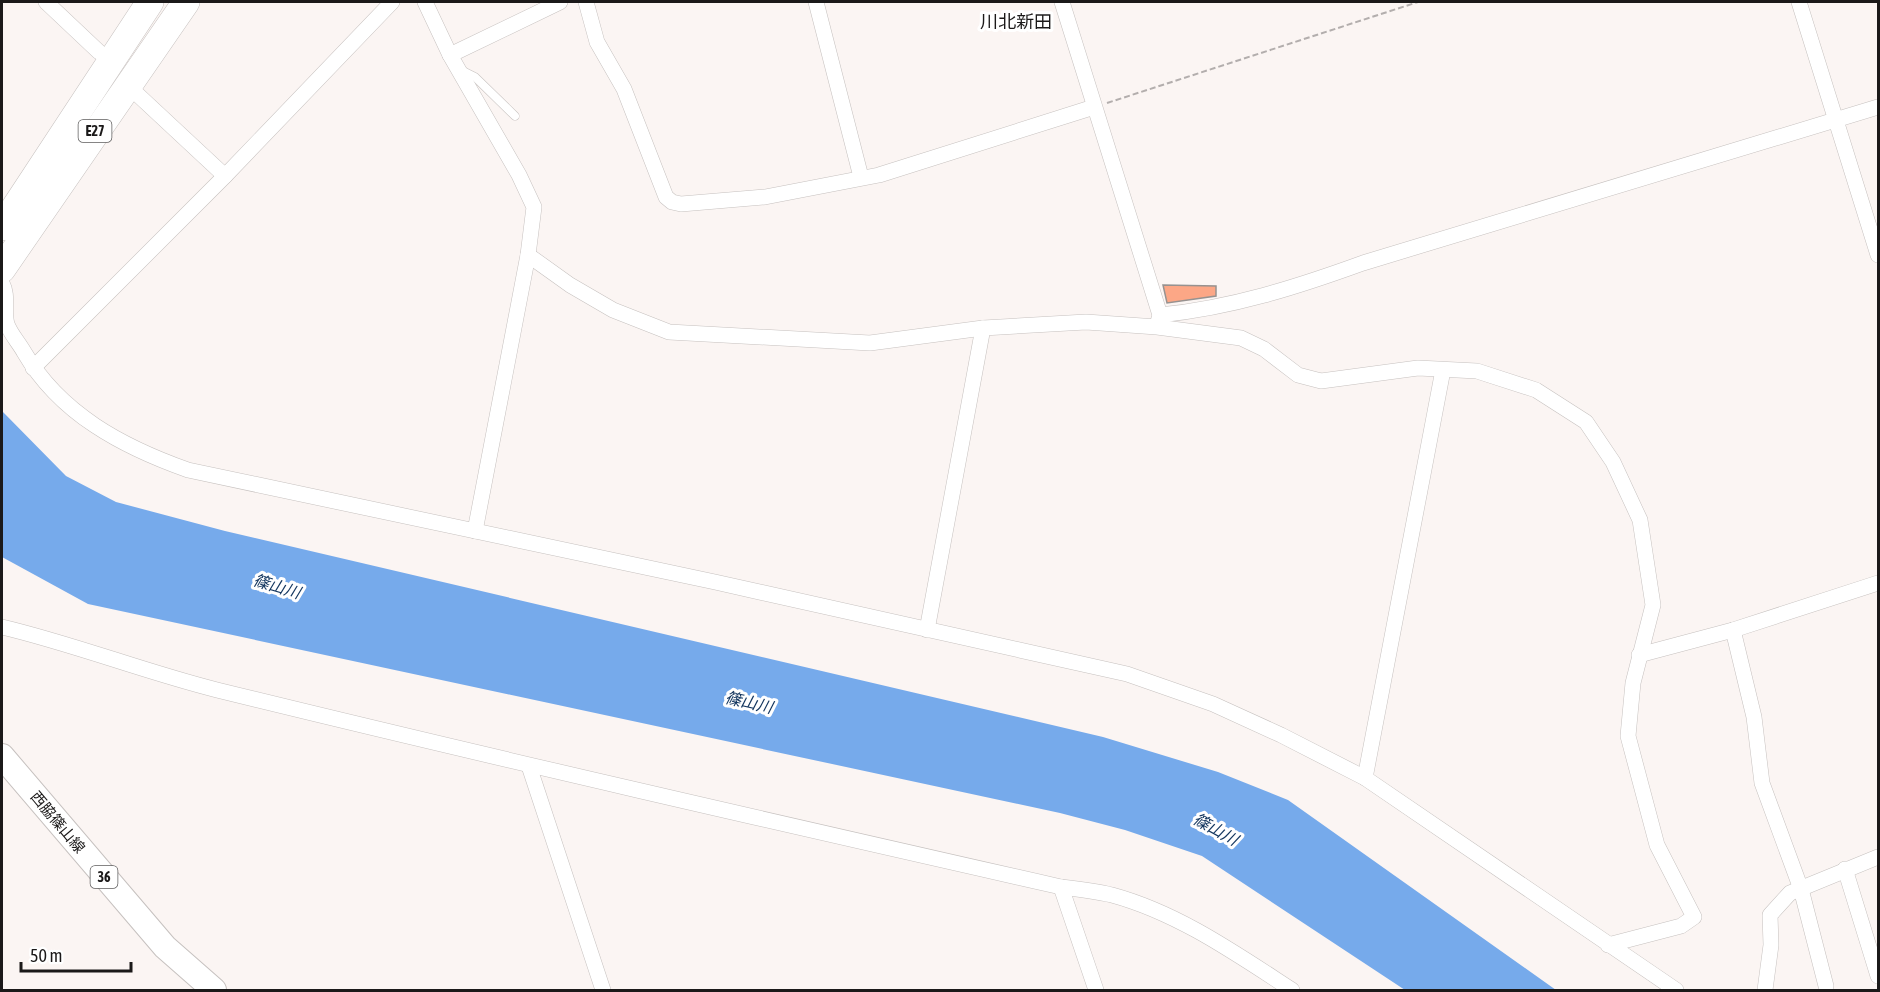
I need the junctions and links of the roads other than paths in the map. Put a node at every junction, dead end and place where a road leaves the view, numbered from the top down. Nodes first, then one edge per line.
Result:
1 (46, 2) edge
2 (150, 2) edge
3 (186, 2) edge
4 (392, 2) edge
5 (425, 2) edge
6 (560, 2) edge
7 (586, 2) edge
8 (816, 2) edge
9 (1062, 2) edge
10 (1799, 2) edge
11 (99, 52) dead end
12 (453, 62) junction
13 (136, 94) dead end
14 (1094, 107) junction
15 (1878, 107) edge
16 (515, 116) dead end
17 (1836, 120) junction
18 (225, 176) junction
19 (861, 177) junction
20 (2, 227) edge
21 (528, 255) junction
22 (1878, 255) edge
23 (3, 271) edge
24 (1159, 321) junction
25 (983, 328) junction
26 (33, 368) junction
27 (1443, 370) junction
28 (475, 531) junction
29 (1878, 584) edge
30 (2, 627) edge
31 (927, 630) junction
32 (1733, 630) junction
33 (1639, 655) junction
34 (2, 756) edge
35 (529, 766) junction
36 (1365, 778) junction
37 (1878, 857) edge
38 (1845, 869) junction
39 (1061, 887) junction
40 (1801, 889) junction
41 (1608, 945) junction
42 (1878, 976) edge
43 (1826, 986) dead end
44 (213, 990) edge
45 (603, 990) edge
46 (1096, 990) edge
47 (1292, 990) edge
48 (1676, 990) edge
49 (1765, 990) edge

1 - 11 street
2 - 20 highway, E27
3 - 23 highway, E27
4 - 18 street
5 - 12 street
6 - 12 street
7 - 19 street
8 - 19 street
9 - 14 street
10 - 17 street
12 - 16 lane
12 - 21 street
13 - 18 street
14 - 19 street
14 - 24 street
15 - 17 street
17 - 22 street
17 - 24 street
18 - 26 street
21 - 25 street
21 - 28 street
23 - 26 street
24 - 25 street
24 - 27 street
25 - 31 street
26 - 28 street
27 - 33 street
27 - 36 street
28 - 31 street
29 - 32 street
30 - 35 street
31 - 36 street
32 - 33 street
32 - 40 street
33 - 41 street
34 - 44 main road, 西脇篠山線 / 36
35 - 39 street
35 - 45 street
36 - 41 street
37 - 38 street
38 - 40 street
38 - 42 street
39 - 46 street
39 - 47 street
40 - 43 street
40 - 49 street
41 - 48 street

